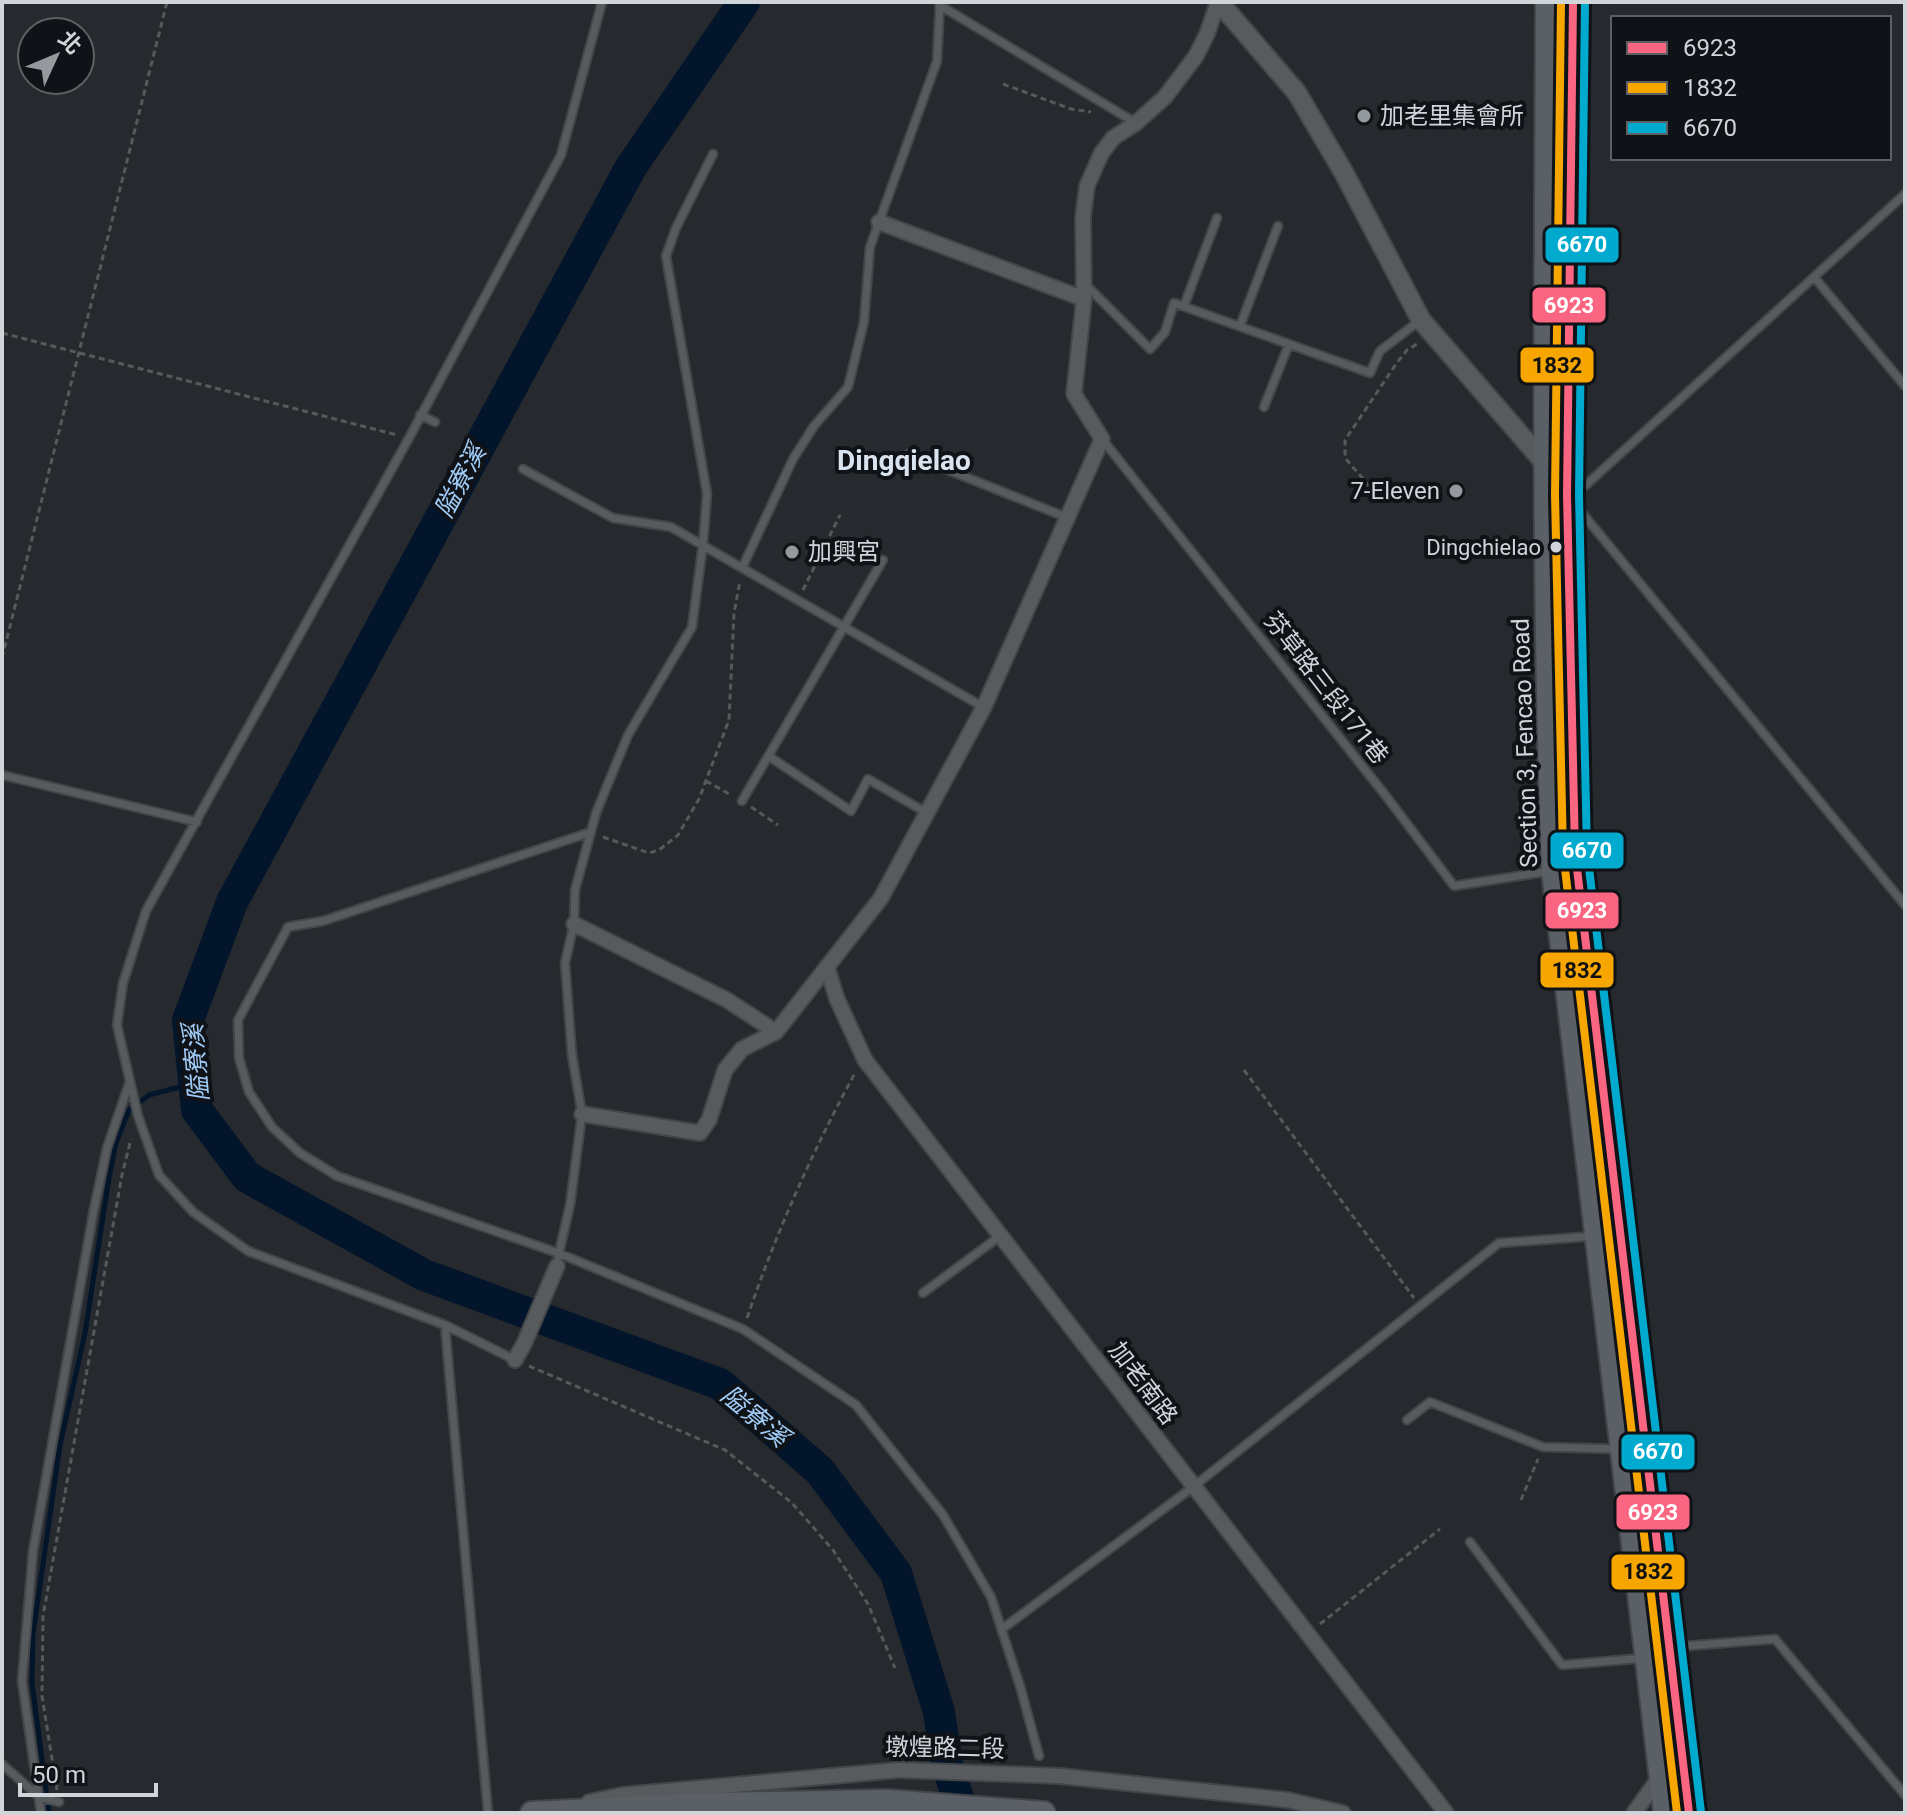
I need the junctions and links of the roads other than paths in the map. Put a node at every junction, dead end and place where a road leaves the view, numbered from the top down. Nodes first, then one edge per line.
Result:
1 (602, 2) edge
2 (1218, 2) edge
3 (1547, 2) edge
4 (1573, 2) edge
5 (940, 4) edge
6 (1136, 123) junction
7 (713, 154) dead end
8 (1905, 194) edge
9 (1217, 218) dead end
10 (879, 222) junction
11 (1278, 226) dead end
12 (1814, 277) junction
13 (1082, 281) junction
14 (1084, 299) junction
15 (1184, 306) junction
16 (1421, 320) junction
17 (1240, 326) junction
18 (1289, 344) junction
19 (1905, 386) edge
20 (1264, 407) dead end
21 (420, 415) junction
22 (435, 422) dead end
23 (1102, 439) junction
24 (908, 454) dead end
25 (1546, 463) junction
26 (523, 469) dead end
27 (1567, 495) junction
28 (1068, 518) junction
29 (703, 544) junction
30 (883, 560) dead end
31 (743, 566) junction
32 (844, 627) junction
33 (984, 707) junction
34 (770, 757) junction
35 (2, 775) edge
36 (742, 801) dead end
37 (929, 814) junction
38 (197, 822) junction
39 (591, 832) junction
40 (1553, 871) junction
41 (1905, 905) edge
42 (574, 924) junction
43 (827, 967) junction
44 (776, 1032) junction
45 (130, 1082) junction
46 (582, 1114) junction
47 (1000, 1236) junction
48 (1596, 1236) junction
49 (557, 1260) junction
50 (923, 1293) dead end
51 (445, 1325) junction
52 (515, 1360) joint
53 (1407, 1420) dead end
54 (1621, 1449) junction
55 (1193, 1487) junction
56 (1470, 1542) dead end
57 (1002, 1629) junction
58 (1670, 1647) junction
59 (1646, 1658) junction
60 (1039, 1756) dead end
61 (2, 1764) edge
62 (1662, 1774) junction
63 (1905, 1795) edge
64 (39, 1797) junction
65 (59, 1802) road end
66 (539, 1812) edge
67 (41, 1813) edge
68 (488, 1813) edge
69 (1044, 1813) edge
70 (1343, 1813) edge
71 (1446, 1813) edge
72 (1634, 1813) edge
73 (1665, 1813) edge
74 (1689, 1813) edge

1 - 21 lane
2 - 6 street
2 - 16 street
3 - 25 main road, Section 3, Fencao Road
4 - 27 main road, Section 3, Fencao Road
5 - 6 lane
5 - 10 lane
6 - 13 street
7 - 29 lane
8 - 12 lane
9 - 15 lane
10 - 14 street
10 - 31 lane
11 - 17 lane
12 - 19 lane
12 - 27 lane
13 - 14 street
13 - 15 lane
14 - 23 street
15 - 17 lane
16 - 18 lane
16 - 25 street
17 - 18 lane
18 - 20 lane
21 - 22 lane
21 - 38 lane
23 - 28 street
23 - 40 lane, 芬草路三段171巷
24 - 28 lane
25 - 27 street
25 - 40 main road, Section 3, Fencao Road
26 - 29 lane
27 - 41 lane
27 - 58 main road, Section 3, Fencao Road
28 - 33 street
29 - 31 lane
29 - 39 lane
30 - 32 lane
31 - 32 lane
32 - 33 lane
32 - 34 lane
33 - 37 street
34 - 36 lane
34 - 37 lane
35 - 38 lane
37 - 43 street
38 - 45 lane
39 - 42 lane
39 - 49 lane
40 - 48 main road, Section 3, Fencao Road
42 - 44 street
42 - 46 lane
43 - 44 street
43 - 47 street, 加老南路
44 - 46 street
45 - 51 lane
45 - 64 lane
46 - 49 lane
47 - 50 lane
47 - 55 street, 加老南路
48 - 54 main road, Section 3, Fencao Road
48 - 55 lane
49 - 52 street
49 - 57 lane
51 - 52 lane
51 - 68 lane
53 - 54 lane
54 - 59 main road, Section 3, Fencao Road
55 - 57 lane
55 - 71 street, 加老南路
56 - 59 lane
57 - 60 lane
58 - 63 lane
58 - 74 main road, Section 3, Fencao Road
59 - 62 main road, Section 3, Fencao Road
61 - 64 lane
62 - 72 street
62 - 73 main road, Section 3, Fencao Road
64 - 65 lane
64 - 67 lane
66 - 69 main road, 墩煌路二段
66 - 70 street, 墩煌路二段, bridge

